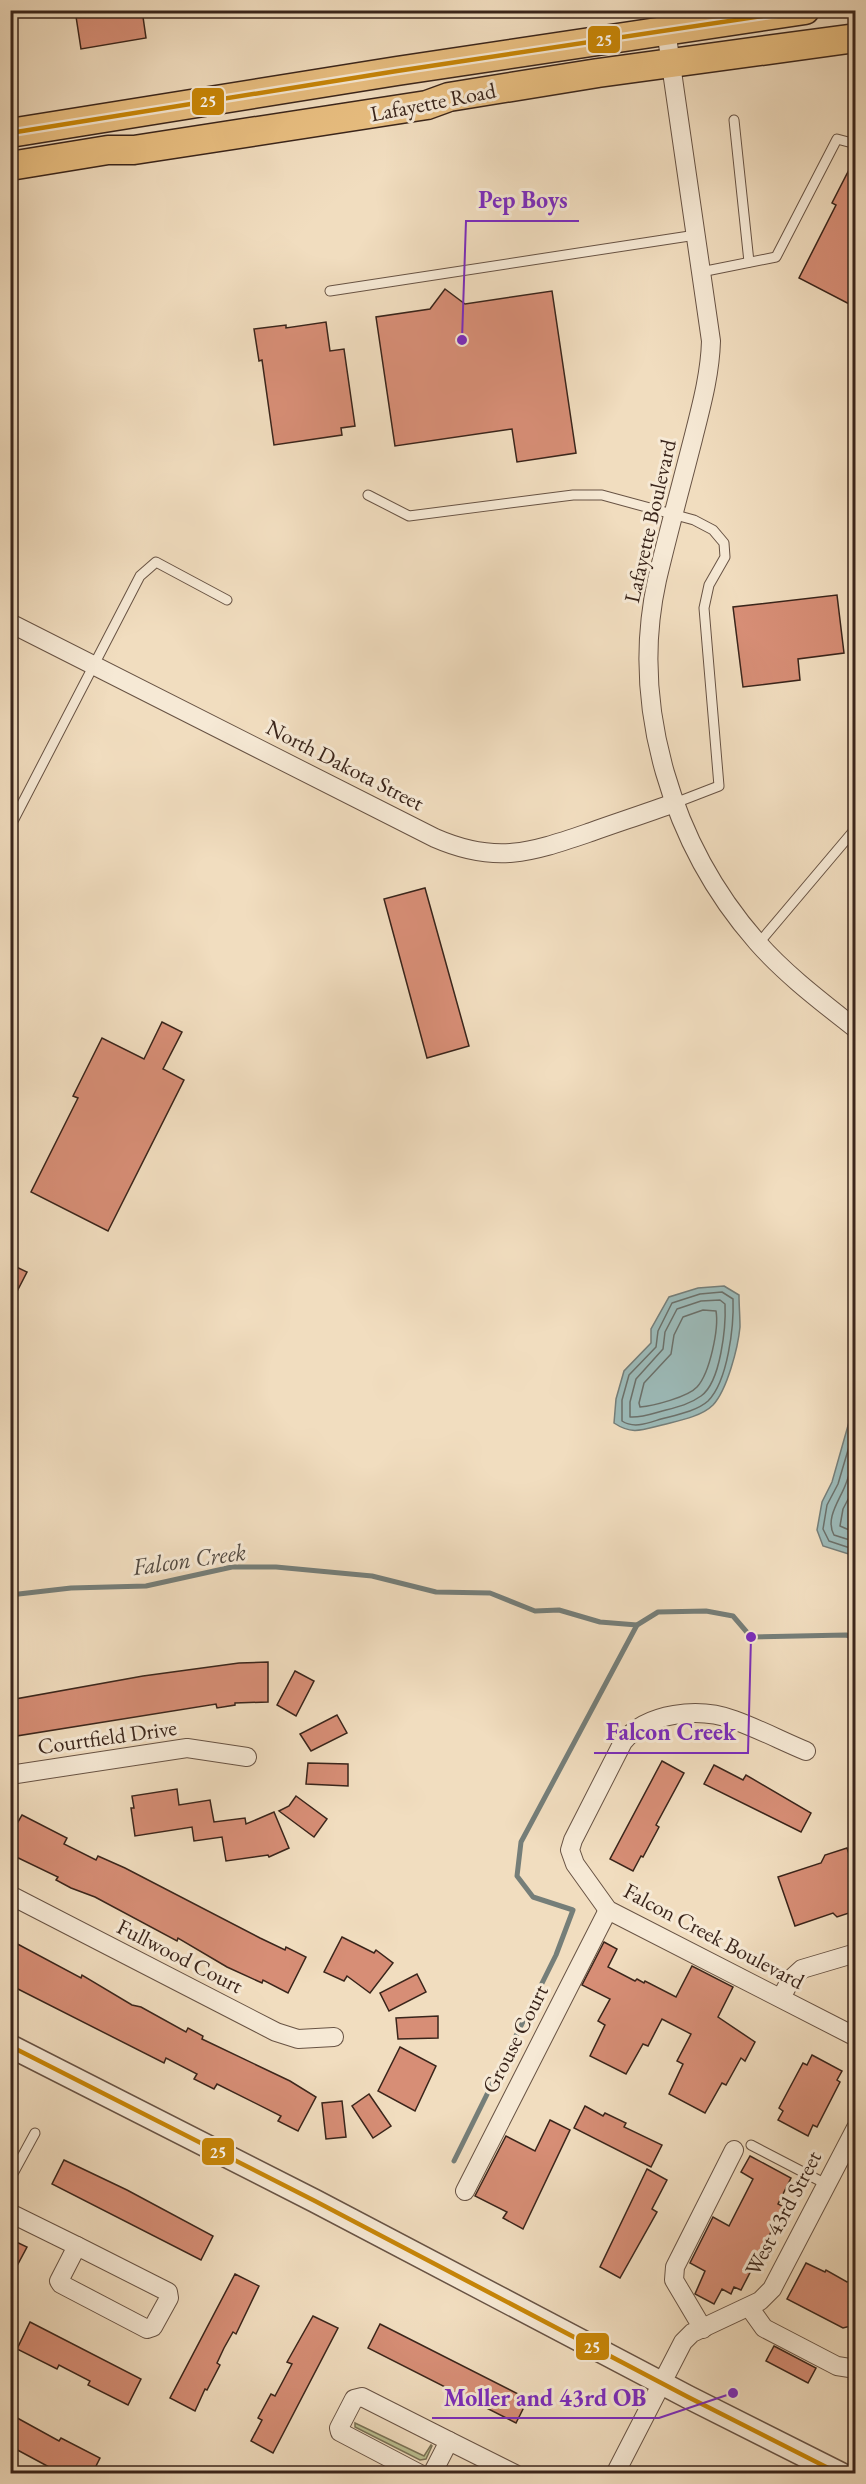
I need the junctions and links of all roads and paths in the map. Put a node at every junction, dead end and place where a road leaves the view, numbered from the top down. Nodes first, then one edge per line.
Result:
1 (805, 10) edge
2 (664, 17) edge
3 (855, 38) edge
4 (670, 63) junction
5 (734, 120) dead end
6 (10, 133) edge
7 (855, 144) edge
8 (10, 166) edge
9 (696, 235) junction
10 (749, 262) junction
11 (701, 272) junction
12 (330, 291) dead end
13 (368, 495) dead end
14 (674, 515) junction
15 (227, 600) dead end
16 (10, 623) edge
17 (94, 665) junction
18 (674, 803) junction
19 (10, 827) edge
20 (855, 828) edge
21 (758, 944) junction
22 (855, 1029) edge
23 (806, 1751) dead end
24 (247, 1757) dead end
25 (10, 1775) edge
26 (10, 1895) edge
27 (608, 1910) junction
28 (855, 1953) edge
29 (781, 1998) junction
30 (334, 2037) dead end
31 (855, 2037) edge
32 (10, 2046) edge
33 (855, 2128) edge
34 (35, 2133) dead end
35 (742, 2147) joint
36 (10, 2179) edge
37 (826, 2184) junction
38 (465, 2190) dead end
39 (10, 2213) edge
40 (77, 2246) junction
41 (749, 2307) junction
42 (704, 2329) junction
43 (855, 2369) edge
44 (661, 2383) junction
45 (449, 2441) junction
46 (420, 2474) edge
47 (432, 2474) edge
48 (515, 2474) edge
49 (615, 2474) edge
50 (841, 2474) edge

1 - 2 main road, Lafayette Road
2 - 4 street, Lafayette Boulevard
2 - 6 main road, Lafayette Road
3 - 4 main road, Lafayette Road
4 - 8 main road, Lafayette Road
4 - 9 street, Lafayette Boulevard
5 - 10 lane
7 - 10 lane
9 - 11 street, Lafayette Boulevard
9 - 12 lane
10 - 11 lane
11 - 14 street, Lafayette Boulevard
13 - 14 lane
14 - 18 street, Lafayette Boulevard
14 - 18 lane
15 - 17 lane
16 - 17 street, North Dakota Street
17 - 18 street, North Dakota Street
17 - 19 lane
18 - 21 street, Lafayette Boulevard
20 - 21 lane
21 - 22 street, Lafayette Boulevard
23 - 27 street, Falcon Creek Boulevard
24 - 25 street, Courtfield Drive
26 - 30 street, Fullwood Court
27 - 29 street, Falcon Creek Boulevard
27 - 38 street, Grouse Court
28 - 29 street
29 - 31 street, Falcon Creek Boulevard
32 - 44 street
33 - 37 street, West 43rd Street
34 - 36 lane
35 - 37 lane
35 - 42 street
37 - 41 street, West 43rd Street
39 - 40 street
40 - 40 street
41 - 42 street, West 43rd Street
41 - 43 street
42 - 44 street, West 43rd Street
44 - 49 street, West 43rd Street
44 - 50 street
45 - 46 street
45 - 47 street
45 - 48 street

